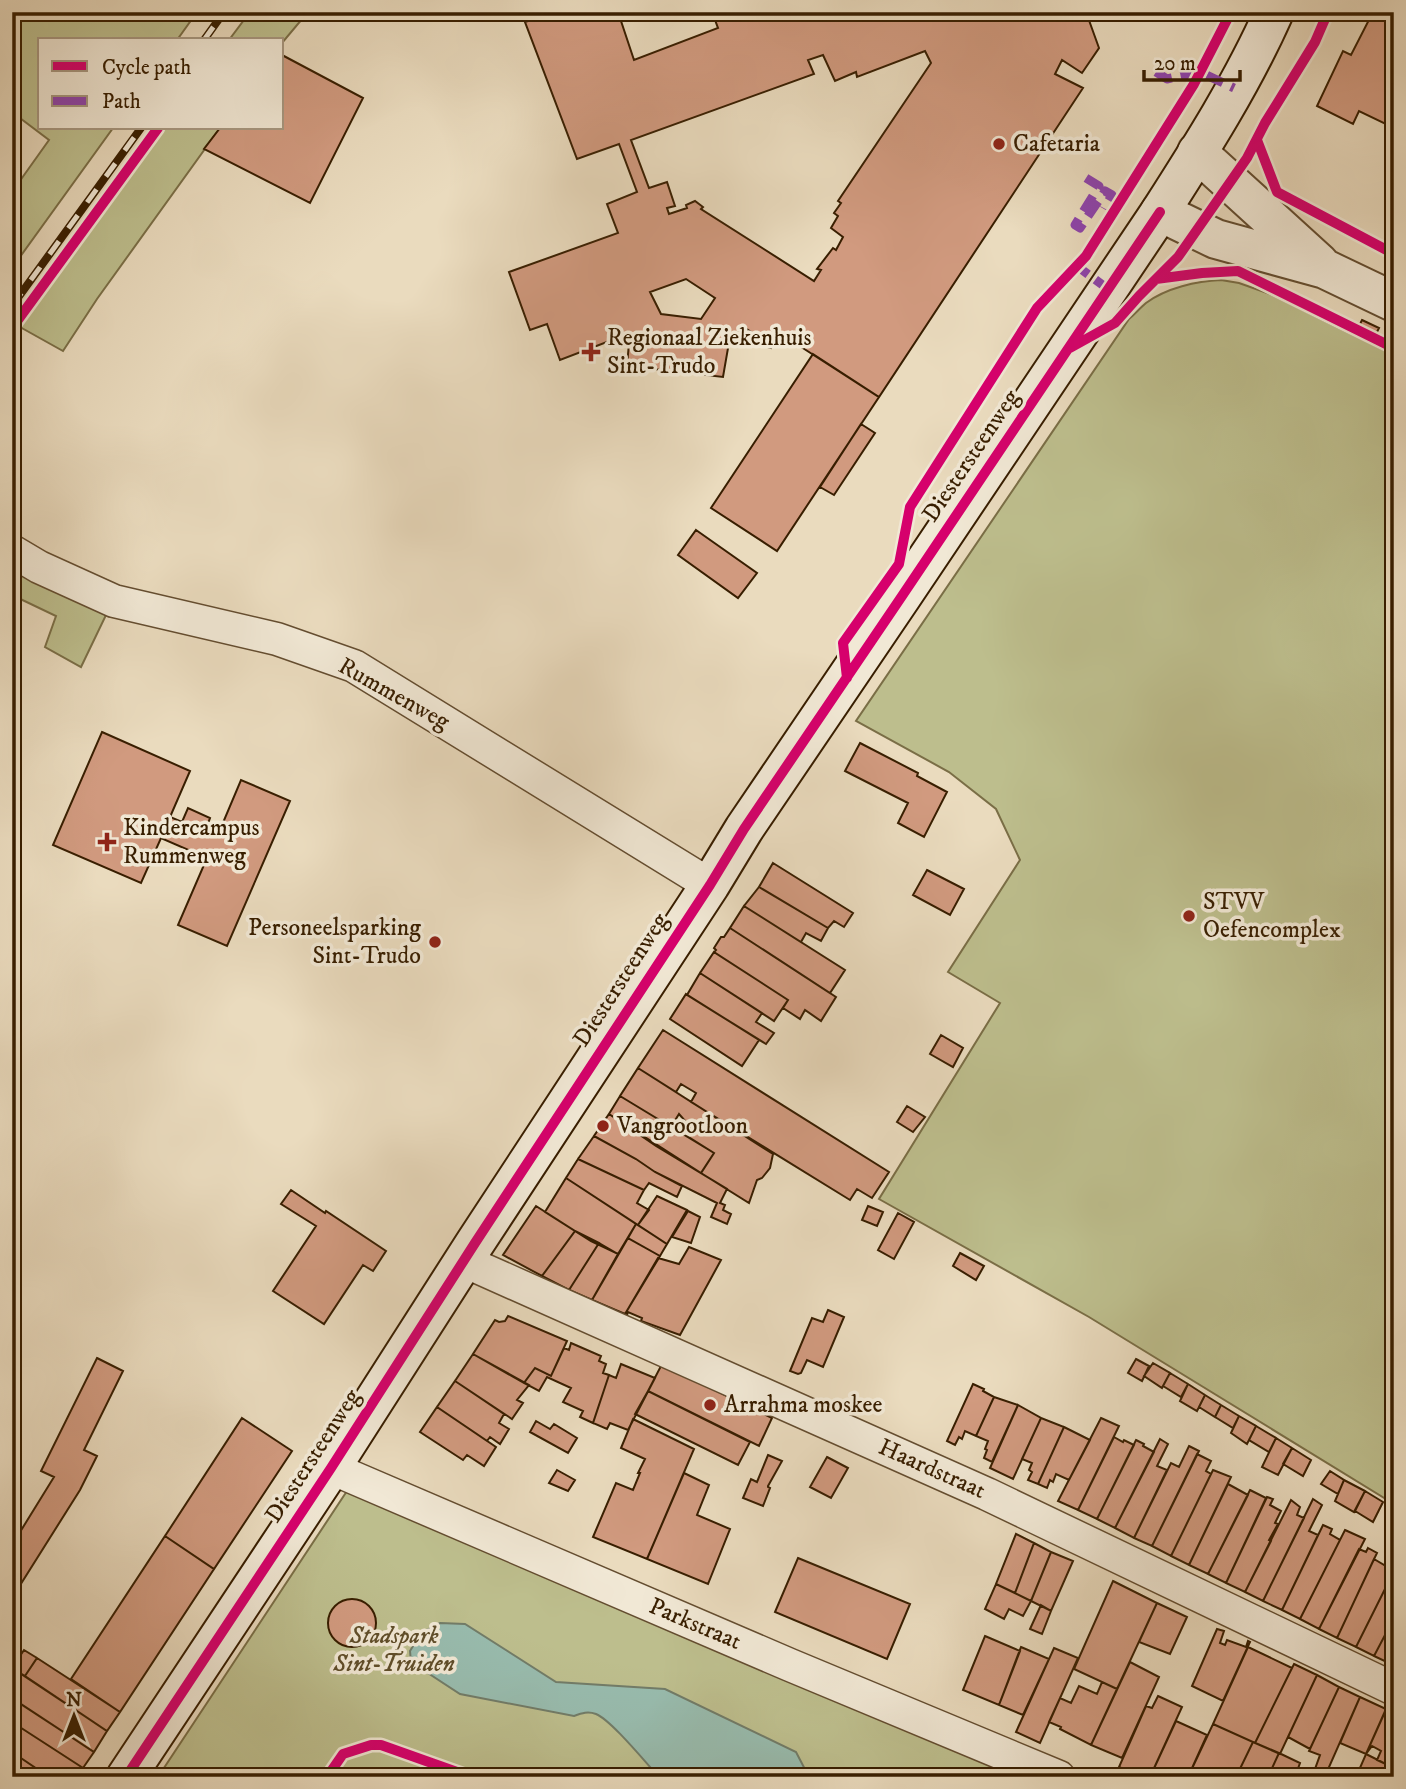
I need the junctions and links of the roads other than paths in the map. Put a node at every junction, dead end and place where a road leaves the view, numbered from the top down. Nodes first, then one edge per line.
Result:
1 (1274, 12) edge
2 (1197, 152) junction
3 (1160, 212) junction
4 (1325, 269) junction
5 (1394, 302) edge
6 (12, 551) edge
7 (710, 885) junction
8 (464, 1261) junction
9 (331, 1468) junction
10 (1394, 1689) edge
11 (126, 1777) edge
12 (1059, 1777) edge

1 - 2 main road, Diestersteenweg
2 - 3 main road, Diestersteenweg
2 - 4 main road
3 - 4 main road
3 - 7 main road, Diestersteenweg
4 - 5 main road
6 - 7 street, Rummenweg
7 - 8 main road, Diestersteenweg
8 - 9 main road, Diestersteenweg
8 - 10 street, Haardstraat
9 - 11 main road, Diestersteenweg
9 - 12 street, Parkstraat

